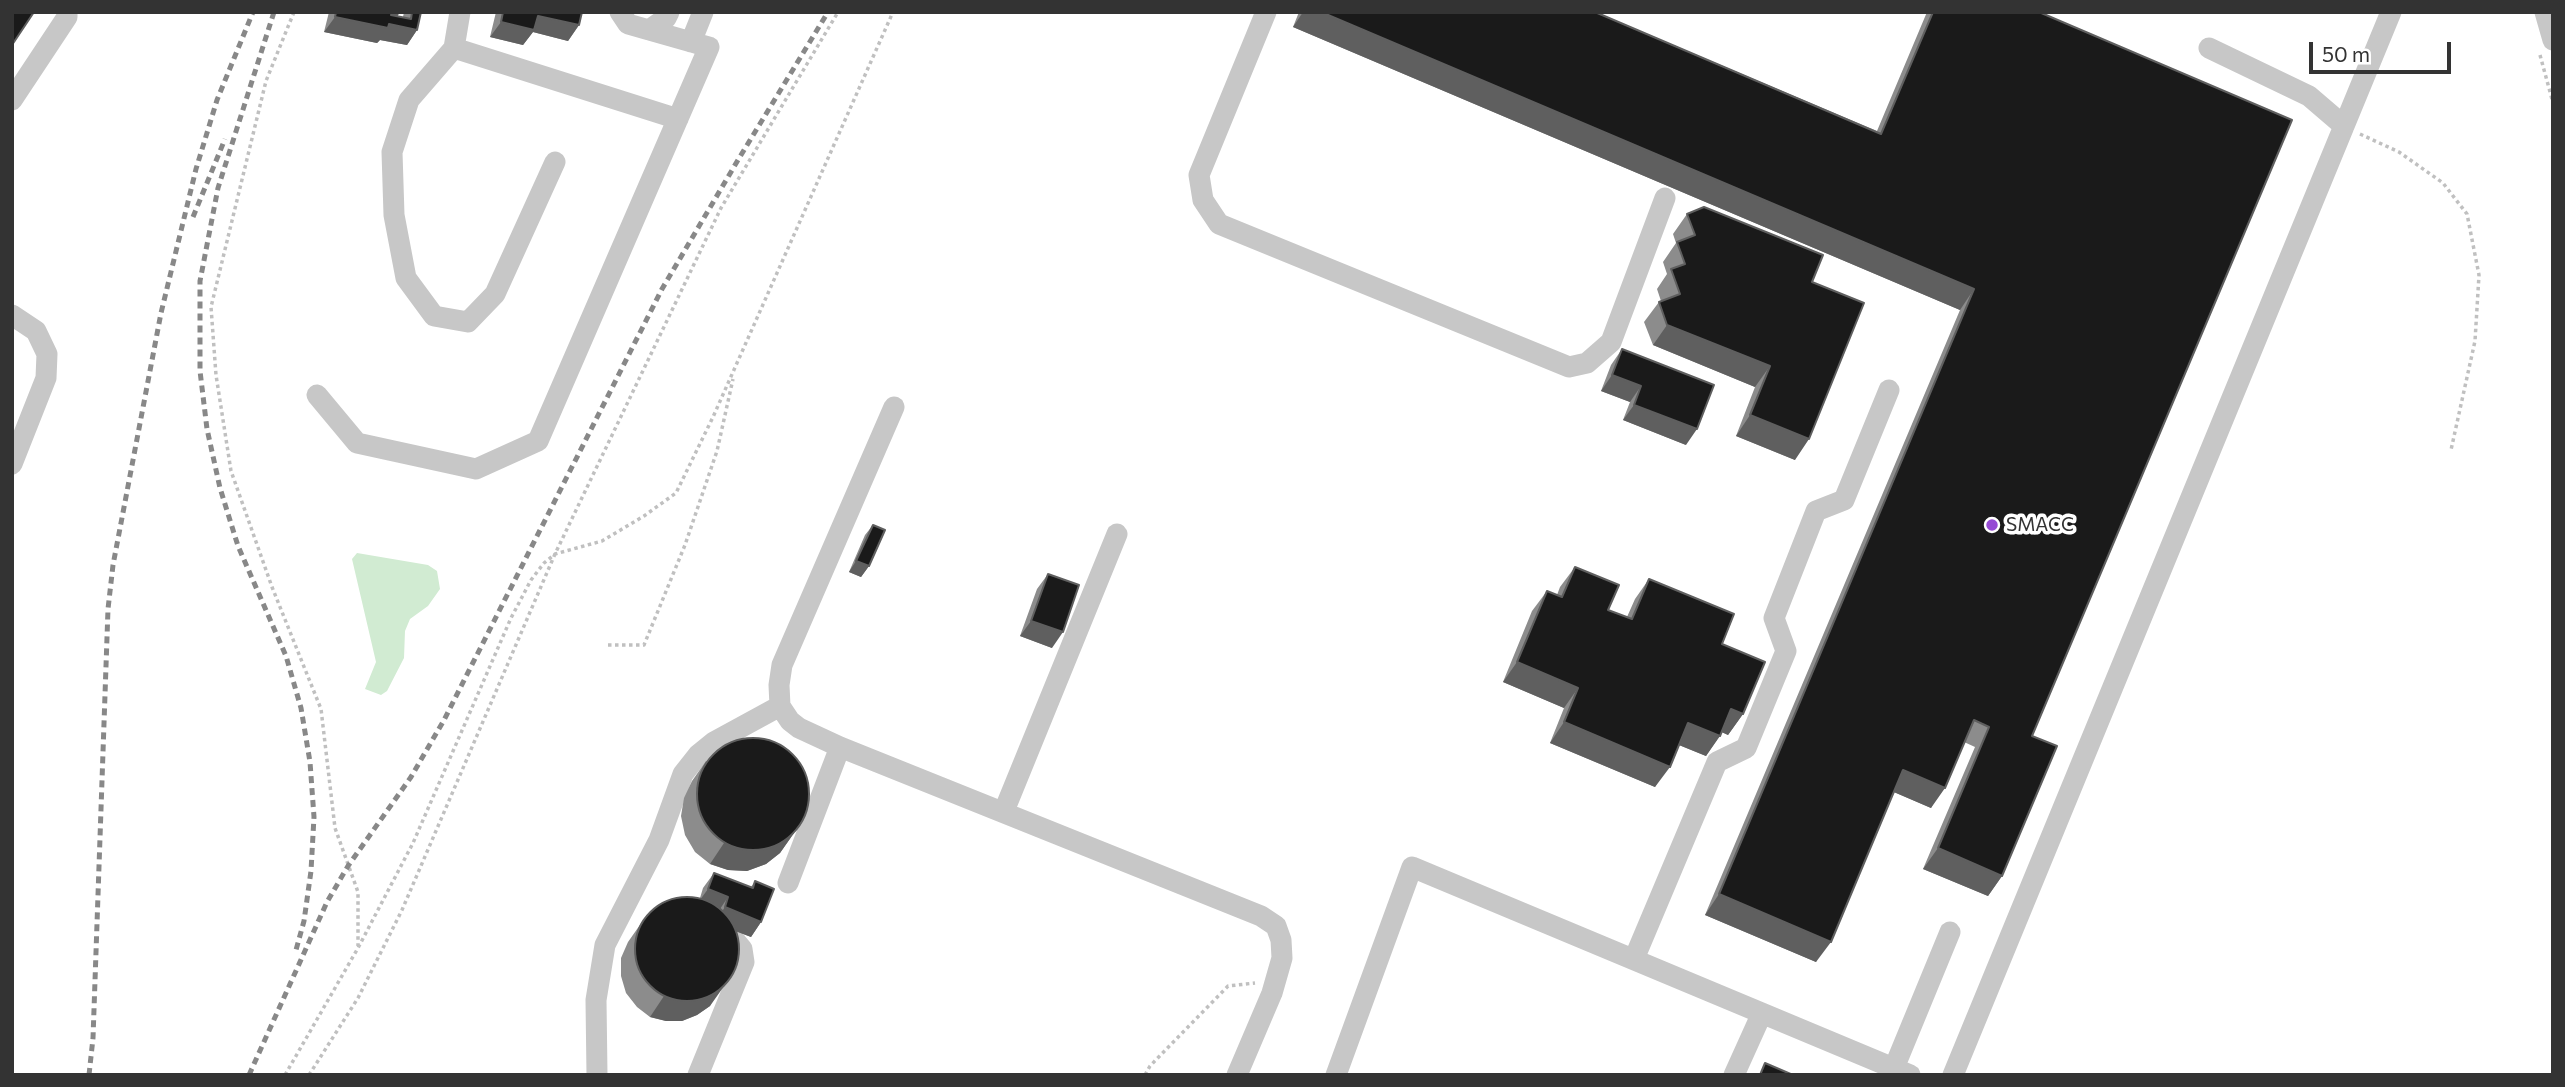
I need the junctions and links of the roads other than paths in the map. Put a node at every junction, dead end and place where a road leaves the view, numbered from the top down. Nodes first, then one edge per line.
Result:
1 (67, 12) edge
2 (460, 12) edge
3 (620, 12) edge
4 (669, 12) edge
5 (703, 12) edge
6 (1266, 12) edge
7 (2391, 12) edge
8 (2544, 12) edge
9 (649, 30) junction
10 (2553, 40) edge
11 (691, 42) junction
12 (454, 48) junction
13 (2209, 48) dead end
14 (12, 100) edge
15 (678, 119) junction
16 (2344, 126) junction
17 (555, 162) dead end
18 (1665, 198) dead end
19 (12, 315) edge
20 (1889, 390) dead end
21 (317, 395) dead end
22 (894, 407) dead end
23 (12, 464) edge
24 (1116, 534) dead end
25 (780, 706) junction
26 (840, 747) junction
27 (1004, 811) junction
28 (788, 883) dead end
29 (713, 923) edge
30 (1950, 932) dead end
31 (1634, 960) junction
32 (1762, 1013) junction
33 (1902, 1071) edge
34 (597, 1075) edge
35 (698, 1075) edge
36 (1237, 1075) edge
37 (1336, 1075) edge
38 (1734, 1075) edge
39 (1953, 1075) edge

1 - 14 street
2 - 12 street
3 - 9 street
4 - 9 street
5 - 11 street
6 - 18 street
7 - 16 street
8 - 10 street
9 - 11 street
11 - 15 street
12 - 15 street
12 - 17 street
13 - 16 street
15 - 21 street
16 - 39 street
19 - 23 street
20 - 31 street
22 - 25 street
24 - 27 street
25 - 26 street
25 - 34 street
26 - 27 street
26 - 28 street
27 - 36 street
29 - 35 street
30 - 33 street
31 - 32 street
31 - 37 street
32 - 33 street
32 - 38 street

